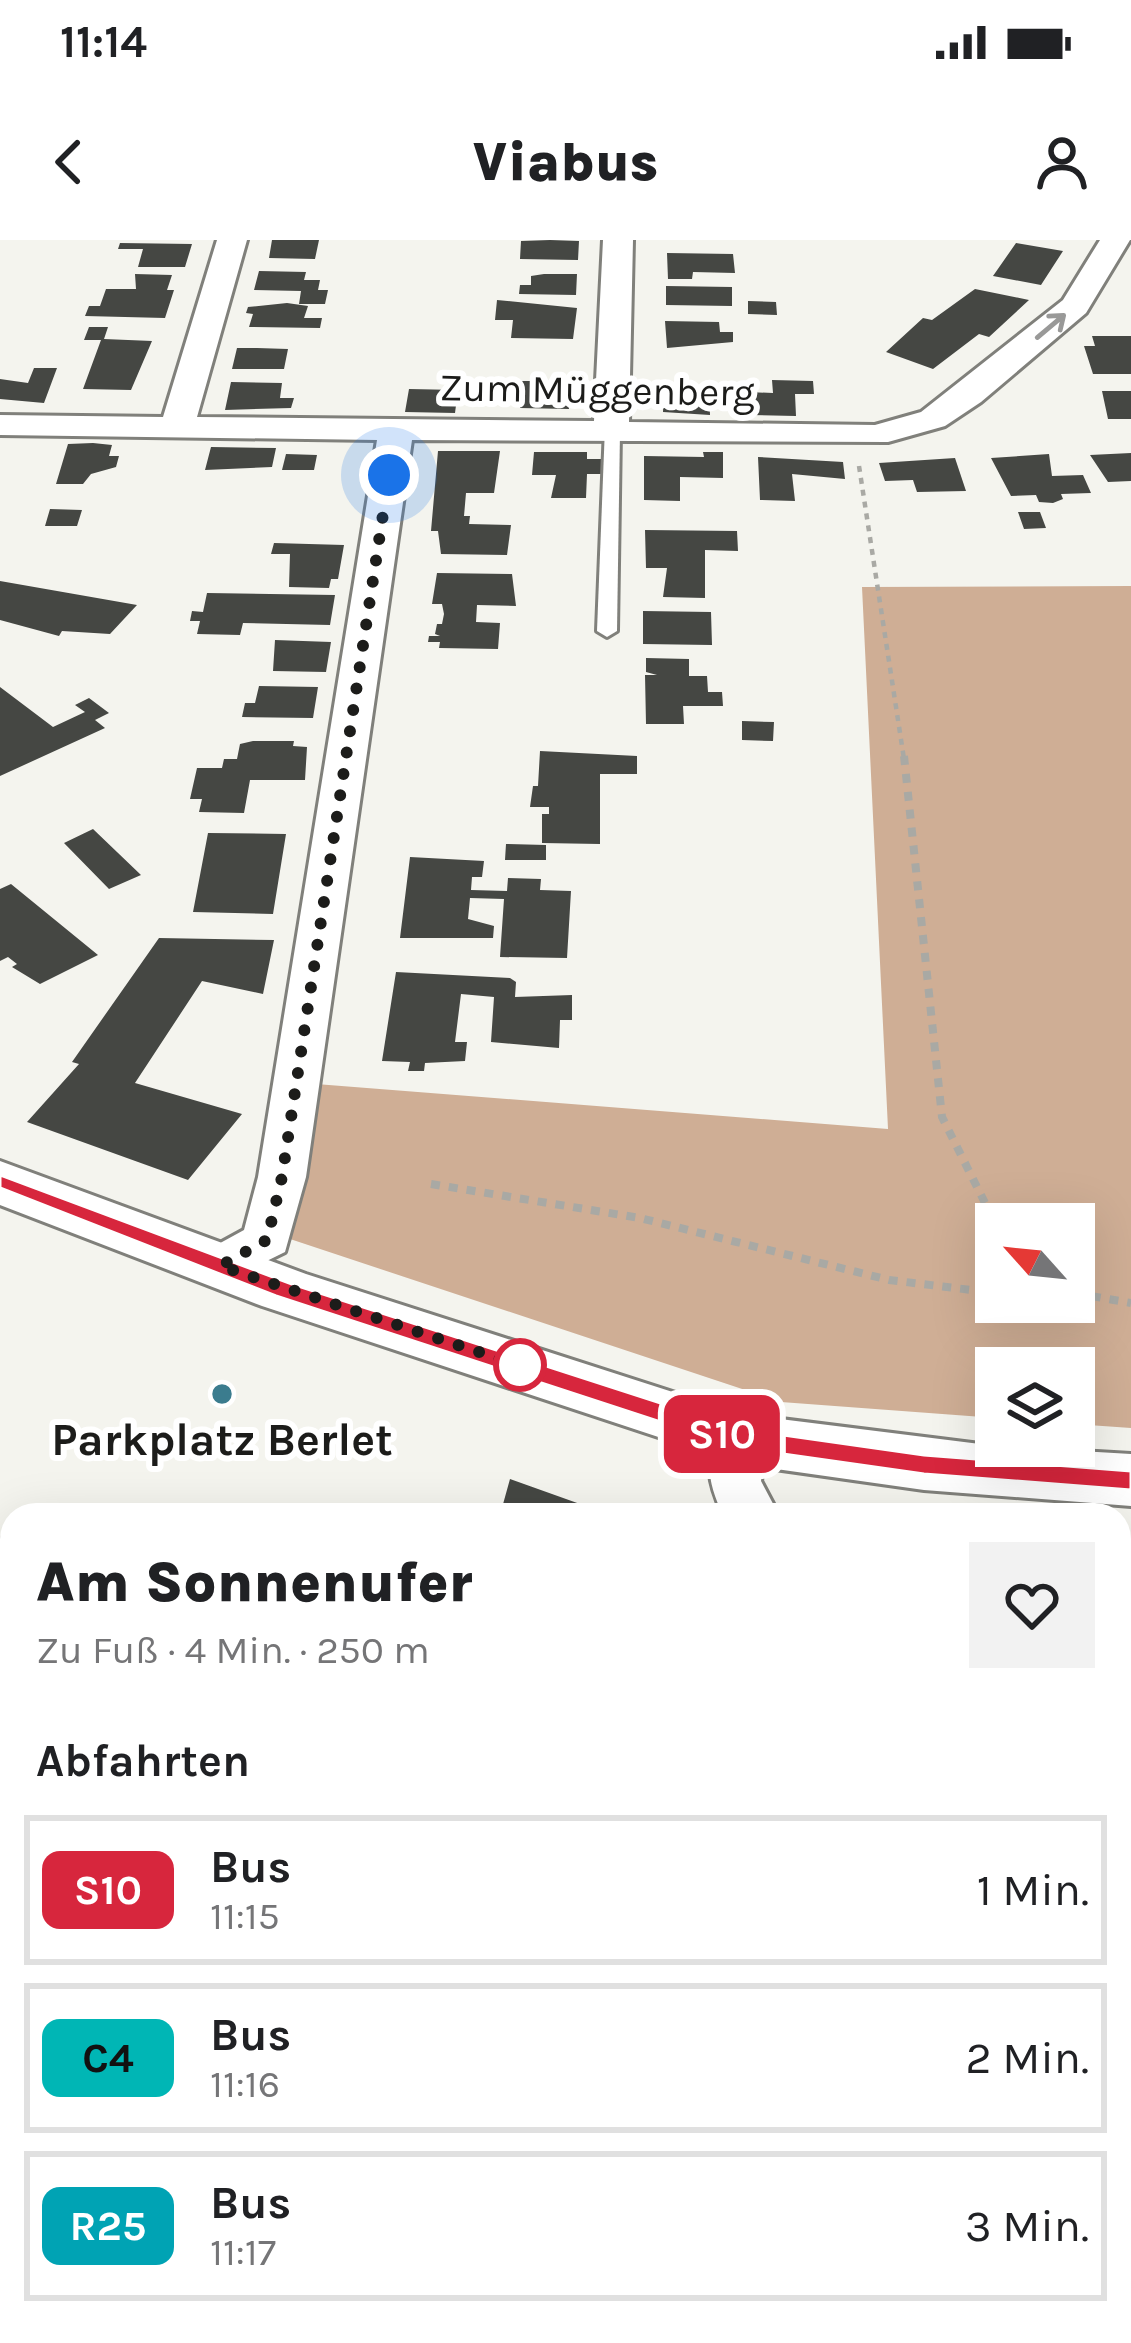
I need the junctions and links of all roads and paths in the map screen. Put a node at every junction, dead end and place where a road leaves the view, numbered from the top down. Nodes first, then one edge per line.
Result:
1 (232, 240) edge
2 (618, 240) edge
3 (1114, 240) edge
4 (0, 425) edge
5 (178, 425) junction
6 (396, 430) junction
7 (611, 431) junction
8 (855, 435) junction
9 (607, 631) dead end
10 (0, 1182) edge
11 (430, 1184) dead end
12 (985, 1203) edge
13 (220, 1266) junction
14 (975, 1293) edge
15 (1095, 1294) edge
16 (1131, 1303) edge
17 (740, 1439) junction
18 (1131, 1480) edge
19 (746, 1503) edge

1 - 5 street
2 - 7 street
8 -> 3 street, Zum Müggenberg
4 - 5 street, Zum Müggenberg
5 - 6 street, Zum Müggenberg
6 - 7 street, Zum Müggenberg
6 - 13 street
7 - 8 street, Zum Müggenberg
7 - 9 lane
8 - 12 path
10 - 13 street
11 - 14 path
13 - 17 street
15 - 16 path
17 - 18 street
17 - 19 street

